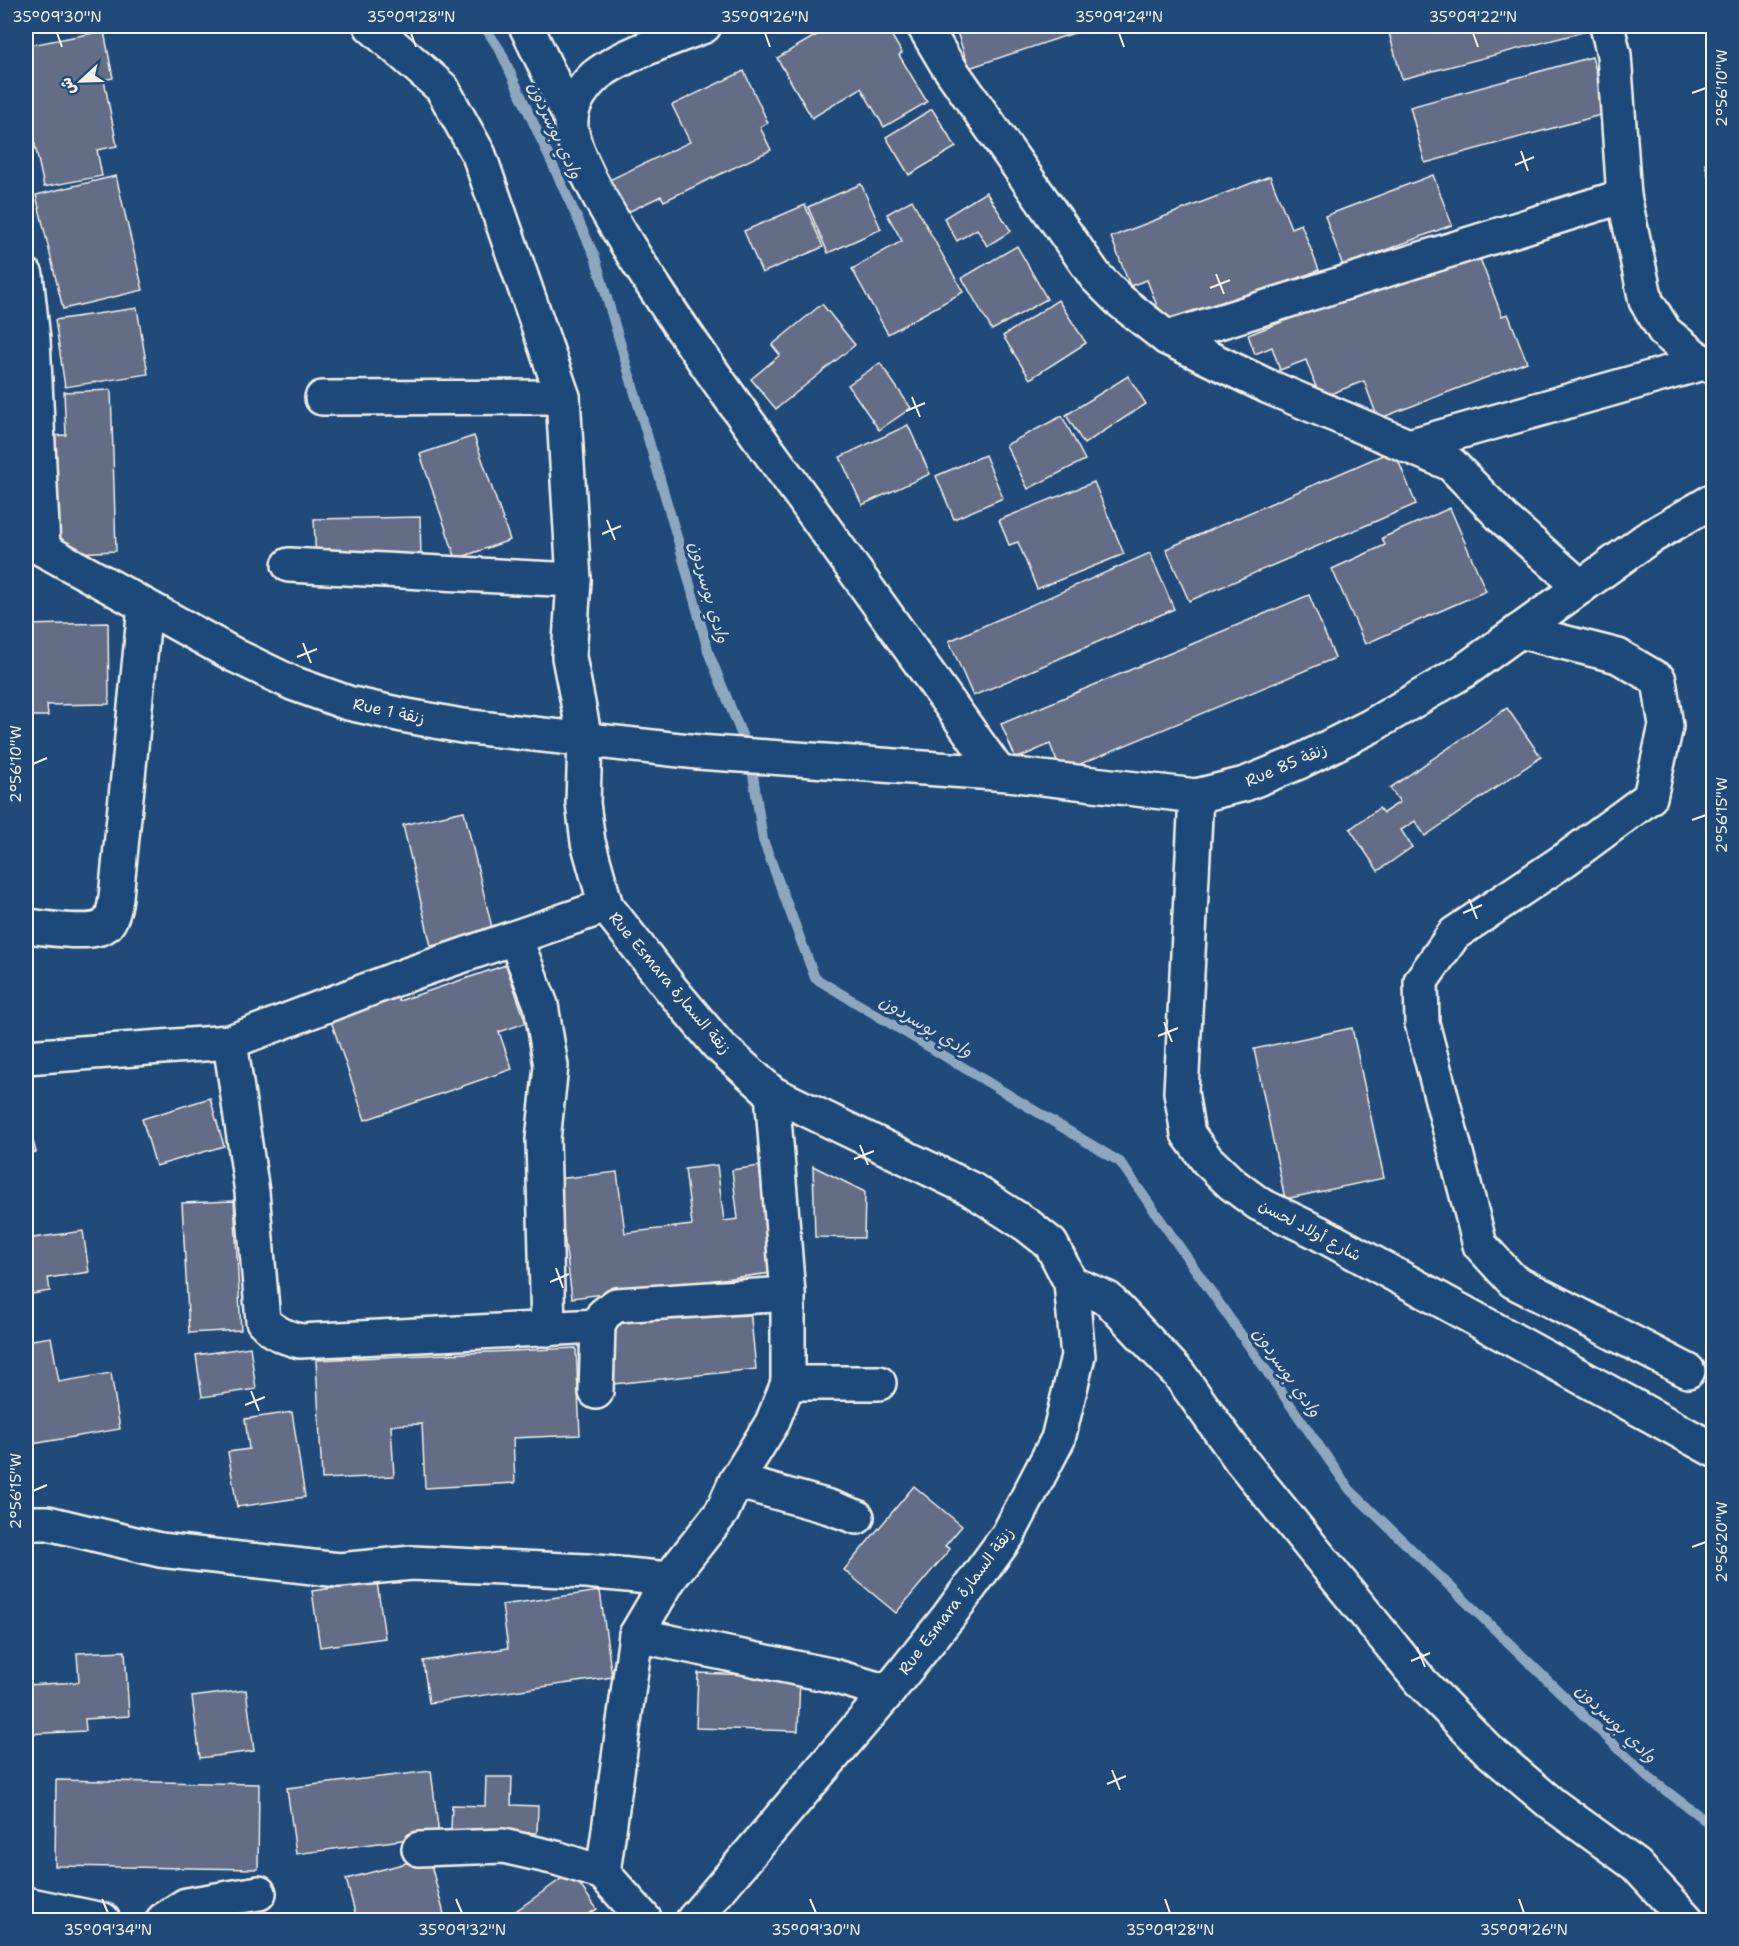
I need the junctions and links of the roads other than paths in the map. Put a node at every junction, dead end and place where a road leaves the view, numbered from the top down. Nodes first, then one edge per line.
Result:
1 (371, 26) edge
2 (526, 26) edge
3 (704, 26) edge
4 (924, 26) edge
5 (1607, 26) edge
6 (571, 119) junction
7 (1624, 196) junction
8 (26, 275) edge
9 (1167, 338) junction
10 (1708, 365) edge
11 (563, 397) junction
12 (322, 398) dead end
13 (1409, 446) junction
14 (1713, 500) edge
15 (34, 544) edge
16 (289, 565) dead end
17 (574, 580) junction
18 (1581, 587) junction
19 (145, 607) junction
20 (1519, 631) junction
21 (585, 739) junction
22 (790, 758) joint
23 (999, 773) junction
24 (1196, 796) junction
25 (606, 906) junction
26 (26, 926) edge
27 (515, 938) junction
28 (230, 1042) junction
29 (26, 1057) edge
30 (772, 1093) junction
31 (1071, 1283) junction
32 (788, 1294) junction
33 (598, 1326) junction
34 (548, 1329) junction
35 (1688, 1371) dead end
36 (788, 1383) junction
37 (879, 1383) dead end
38 (596, 1392) dead end
39 (1713, 1450) edge
40 (736, 1481) junction
41 (857, 1517) dead end
42 (26, 1523) edge
43 (669, 1578) junction
44 (636, 1635) junction
45 (888, 1692) junction
46 (419, 1849) dead end
47 (603, 1873) junction
48 (259, 1893) dead end
49 (26, 1904) edge
50 (103, 1920) edge
51 (163, 1920) edge
52 (645, 1920) edge
53 (693, 1920) edge
54 (1687, 1920) edge

1 - 11 street, Rue Esmara زنقة السمارة
2 - 6 street
3 - 6 street
4 - 9 street
5 - 7 street
6 - 23 street
7 - 9 street
7 - 10 street
8 - 15 street
9 - 13 street
10 - 13 street
11 - 12 street
11 - 17 street, Rue Esmara زنقة السمارة
13 - 18 street
14 - 18 street, Rue 85 زنقة
15 - 19 street, Rue زنقة 1
16 - 17 street
17 - 21 street, Rue Esmara زنقة السمارة
18 - 20 street, Rue 85 زنقة
19 - 21 street, Rue زنقة 1
19 - 26 street
20 - 24 street, Rue 85 زنقة
20 - 35 street
21 - 22 street, Rue زنقة 1
21 - 25 street, Rue Esmara زنقة السمارة
22 - 23 street, Rue 85 زنقة
23 - 24 street, Rue 85 زنقة
24 - 39 street, شارع أولاد لحسن
25 - 27 street
25 - 30 street, Rue Esmara زنقة السمارة
27 - 28 street
27 - 34 street
28 - 29 street
28 - 34 street
30 - 31 street, Rue Esmara زنقة السمارة
30 - 32 street
31 - 45 street, Rue Esmara زنقة السمارة
31 - 54 street
32 - 33 street
32 - 36 street
33 - 34 street
33 - 38 street
36 - 37 street
36 - 40 street
40 - 41 street
40 - 43 street
42 - 43 street
43 - 44 street
44 - 45 street
44 - 47 street
45 - 53 street, Rue Esmara زنقة السمارة
46 - 47 street
47 - 52 street
48 - 51 street
49 - 50 street

